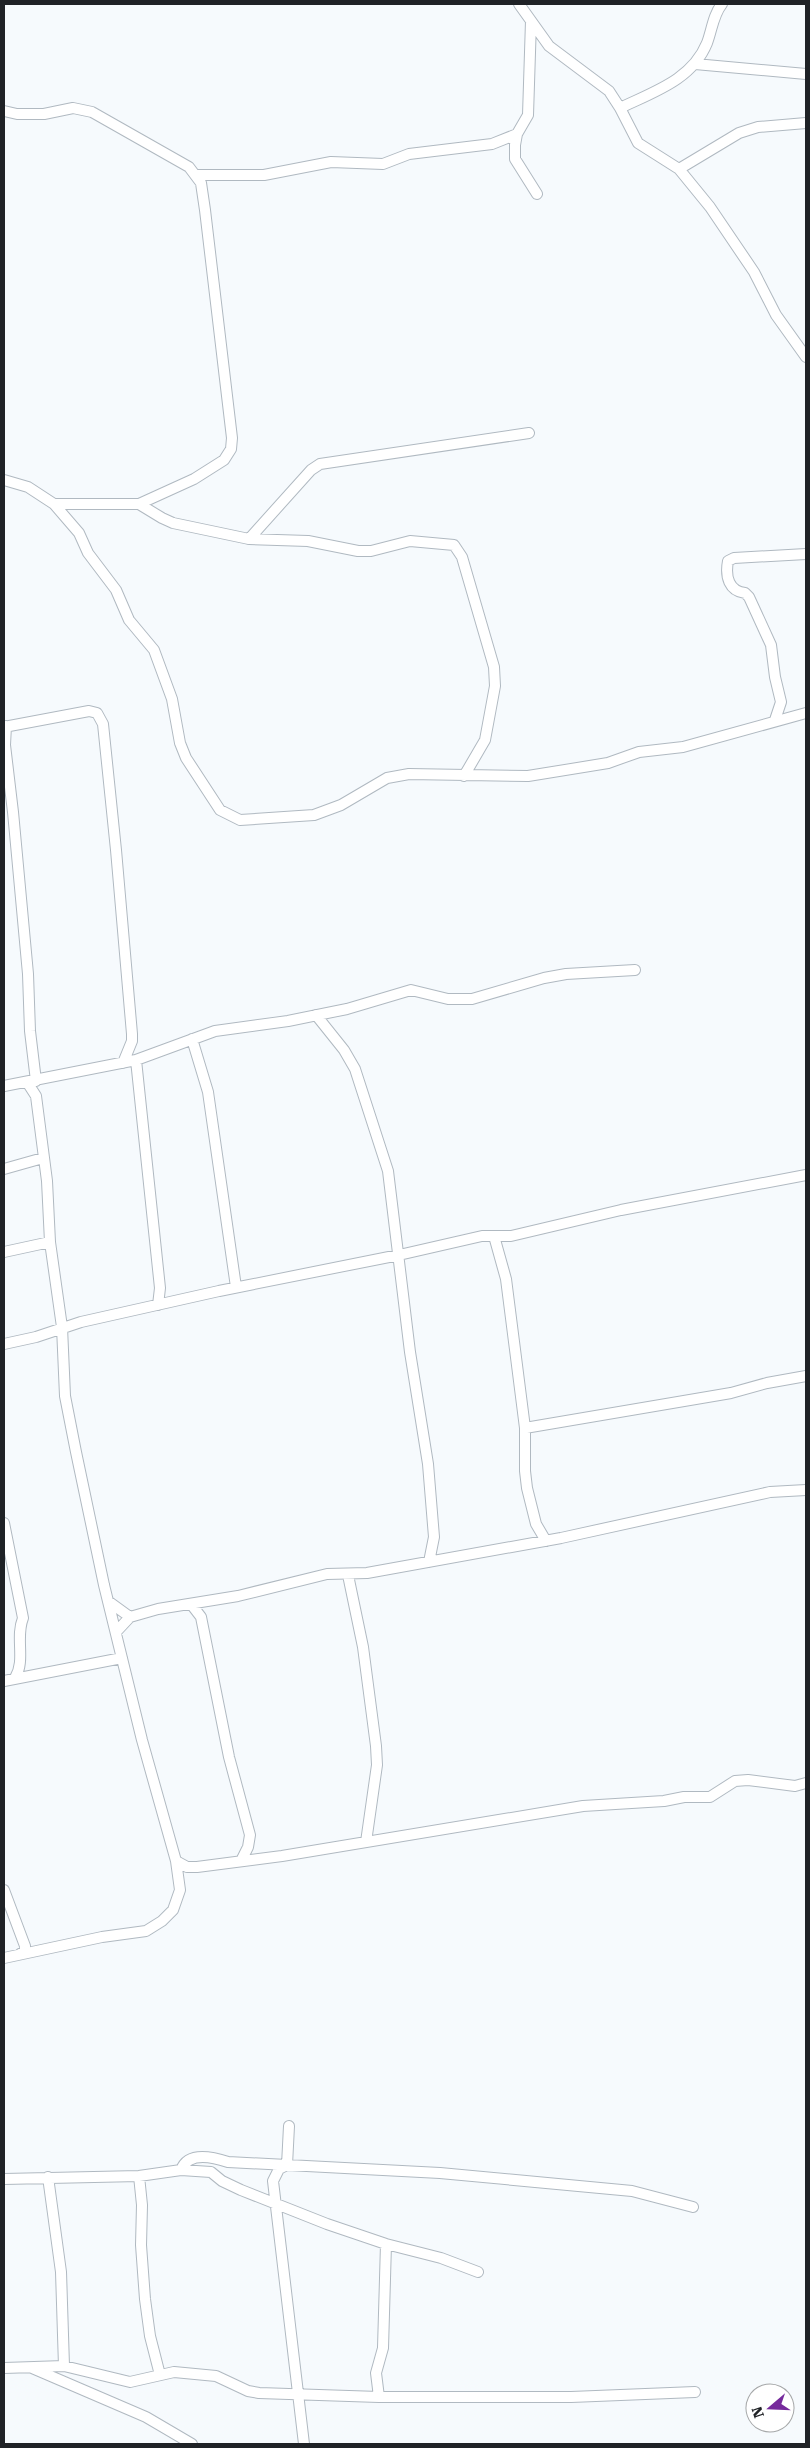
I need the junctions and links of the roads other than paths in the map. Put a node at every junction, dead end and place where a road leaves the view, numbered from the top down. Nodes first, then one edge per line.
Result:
1 (519, 4) edge
2 (722, 4) edge
3 (531, 21) junction
4 (695, 64) junction
5 (806, 74) edge
6 (620, 108) junction
7 (4, 111) edge
8 (806, 123) edge
9 (517, 134) junction
10 (679, 169) junction
11 (196, 175) junction
12 (537, 194) dead end
13 (806, 358) edge
14 (529, 433) dead end
15 (4, 480) edge
16 (54, 504) junction
17 (139, 504) junction
18 (249, 539) junction
19 (806, 554) edge
20 (806, 712) edge
21 (775, 720) junction
22 (5, 726) edge
23 (4, 745) edge
24 (464, 776) junction
25 (635, 970) dead end
26 (316, 1015) junction
27 (192, 1039) junction
28 (136, 1060) junction
29 (123, 1063) junction
30 (36, 1081) junction
31 (4, 1086) edge
32 (36, 1096) junction
33 (44, 1158) junction
34 (4, 1169) edge
35 (806, 1175) edge
36 (494, 1236) junction
37 (50, 1242) junction
38 (4, 1252) edge
39 (399, 1256) junction
40 (236, 1287) junction
41 (158, 1304) junction
42 (62, 1327) junction
43 (4, 1344) edge
44 (806, 1376) edge
45 (525, 1428) junction
46 (806, 1490) edge
47 (4, 1523) edge
48 (546, 1541) junction
49 (430, 1562) junction
50 (348, 1575) junction
51 (108, 1601) junction
52 (191, 1604) junction
53 (130, 1617) junction
54 (116, 1632) junction
55 (122, 1658) junction
56 (15, 1678) junction
57 (4, 1681) edge
58 (806, 1783) edge
59 (366, 1842) junction
60 (176, 1861) junction
61 (241, 1861) junction
62 (4, 1890) edge
63 (20, 1954) junction
64 (4, 1958) edge
65 (289, 2126) dead end
66 (287, 2165) junction
67 (181, 2170) junction
68 (139, 2176) junction
69 (48, 2177) junction
70 (4, 2178) edge
71 (274, 2202) junction
72 (693, 2207) dead end
73 (386, 2244) junction
74 (478, 2272) dead end
75 (29, 2366) junction
76 (64, 2366) junction
77 (4, 2368) edge
78 (160, 2375) junction
79 (695, 2392) dead end
80 (299, 2394) junction
81 (379, 2397) junction
82 (192, 2444) edge
83 (304, 2444) edge

1 - 3 street
2 - 4 street
3 - 6 street
3 - 9 street
4 - 5 street
4 - 6 street
6 - 10 street
7 - 11 street
8 - 10 street
9 - 11 street
9 - 12 street
10 - 13 street
11 - 17 street
14 - 18 street
15 - 16 street
16 - 17 street
16 - 24 street
17 - 18 street
18 - 24 street
19 - 21 street
20 - 21 street
21 - 24 street
22 - 23 street
22 - 29 street
23 - 30 street
25 - 26 street
26 - 27 street
26 - 39 street
27 - 28 street
27 - 40 street
28 - 29 street
28 - 41 street
29 - 30 street
30 - 31 street
30 - 32 street
30 - 32 street
32 - 33 street
33 - 34 street
33 - 37 street
35 - 36 street
36 - 39 street
36 - 45 street
37 - 38 street
37 - 42 street
39 - 40 street
39 - 49 street
40 - 41 street
41 - 42 street
42 - 43 street
42 - 51 street
44 - 45 street
45 - 48 street
46 - 48 street
47 - 56 street
48 - 49 street
49 - 50 street
50 - 52 street
50 - 59 street
51 - 53 street
51 - 54 street
52 - 53 street
52 - 61 street
53 - 54 street
54 - 55 street
55 - 56 street
55 - 60 street
56 - 57 street
58 - 59 street
59 - 61 street
60 - 61 street
60 - 63 street
62 - 63 street
63 - 64 street
65 - 66 street
66 - 67 street
66 - 71 street
66 - 72 street
67 - 68 street
67 - 71 street
68 - 69 street
68 - 78 street
69 - 70 street
69 - 76 street
71 - 73 street
71 - 80 street
73 - 74 street
73 - 81 street
75 - 76 street
75 - 77 street
75 - 82 street
76 - 78 street
78 - 80 street
79 - 81 street
80 - 81 street
80 - 83 street

